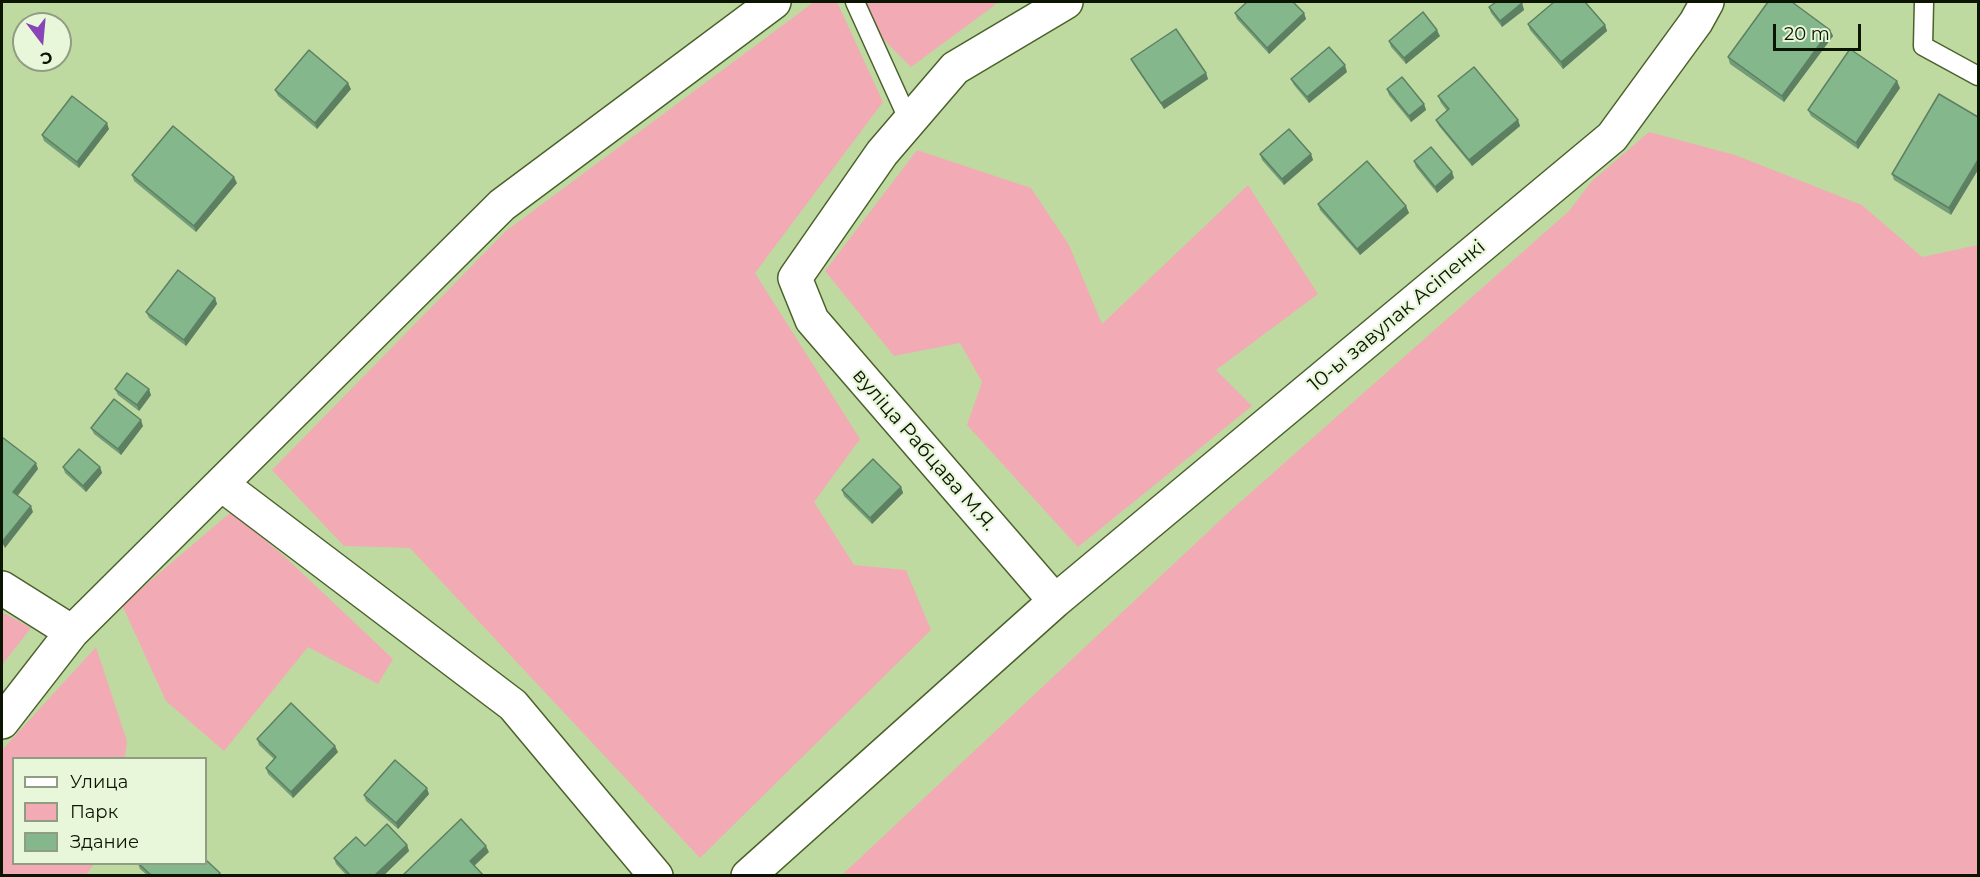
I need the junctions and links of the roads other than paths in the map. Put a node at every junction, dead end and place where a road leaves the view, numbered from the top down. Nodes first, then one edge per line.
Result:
1 (774, 2) edge
2 (855, 2) edge
3 (1066, 2) edge
4 (1707, 2) edge
5 (1924, 2) edge
6 (1978, 76) edge
7 (909, 121) junction
8 (221, 483) junction
9 (2, 588) edge
10 (1055, 600) junction
11 (72, 632) junction
12 (2, 722) edge
13 (656, 876) edge
14 (748, 876) edge

1 - 8 street
2 - 7 lane
3 - 7 street, вуліца Рабцава М.Я.
4 - 10 street, 10-ы завулак Асіпенкі
5 - 6 lane
7 - 10 street, вуліца Рабцава М.Я.
8 - 11 street
8 - 13 street
9 - 11 street
10 - 14 street
11 - 12 street

